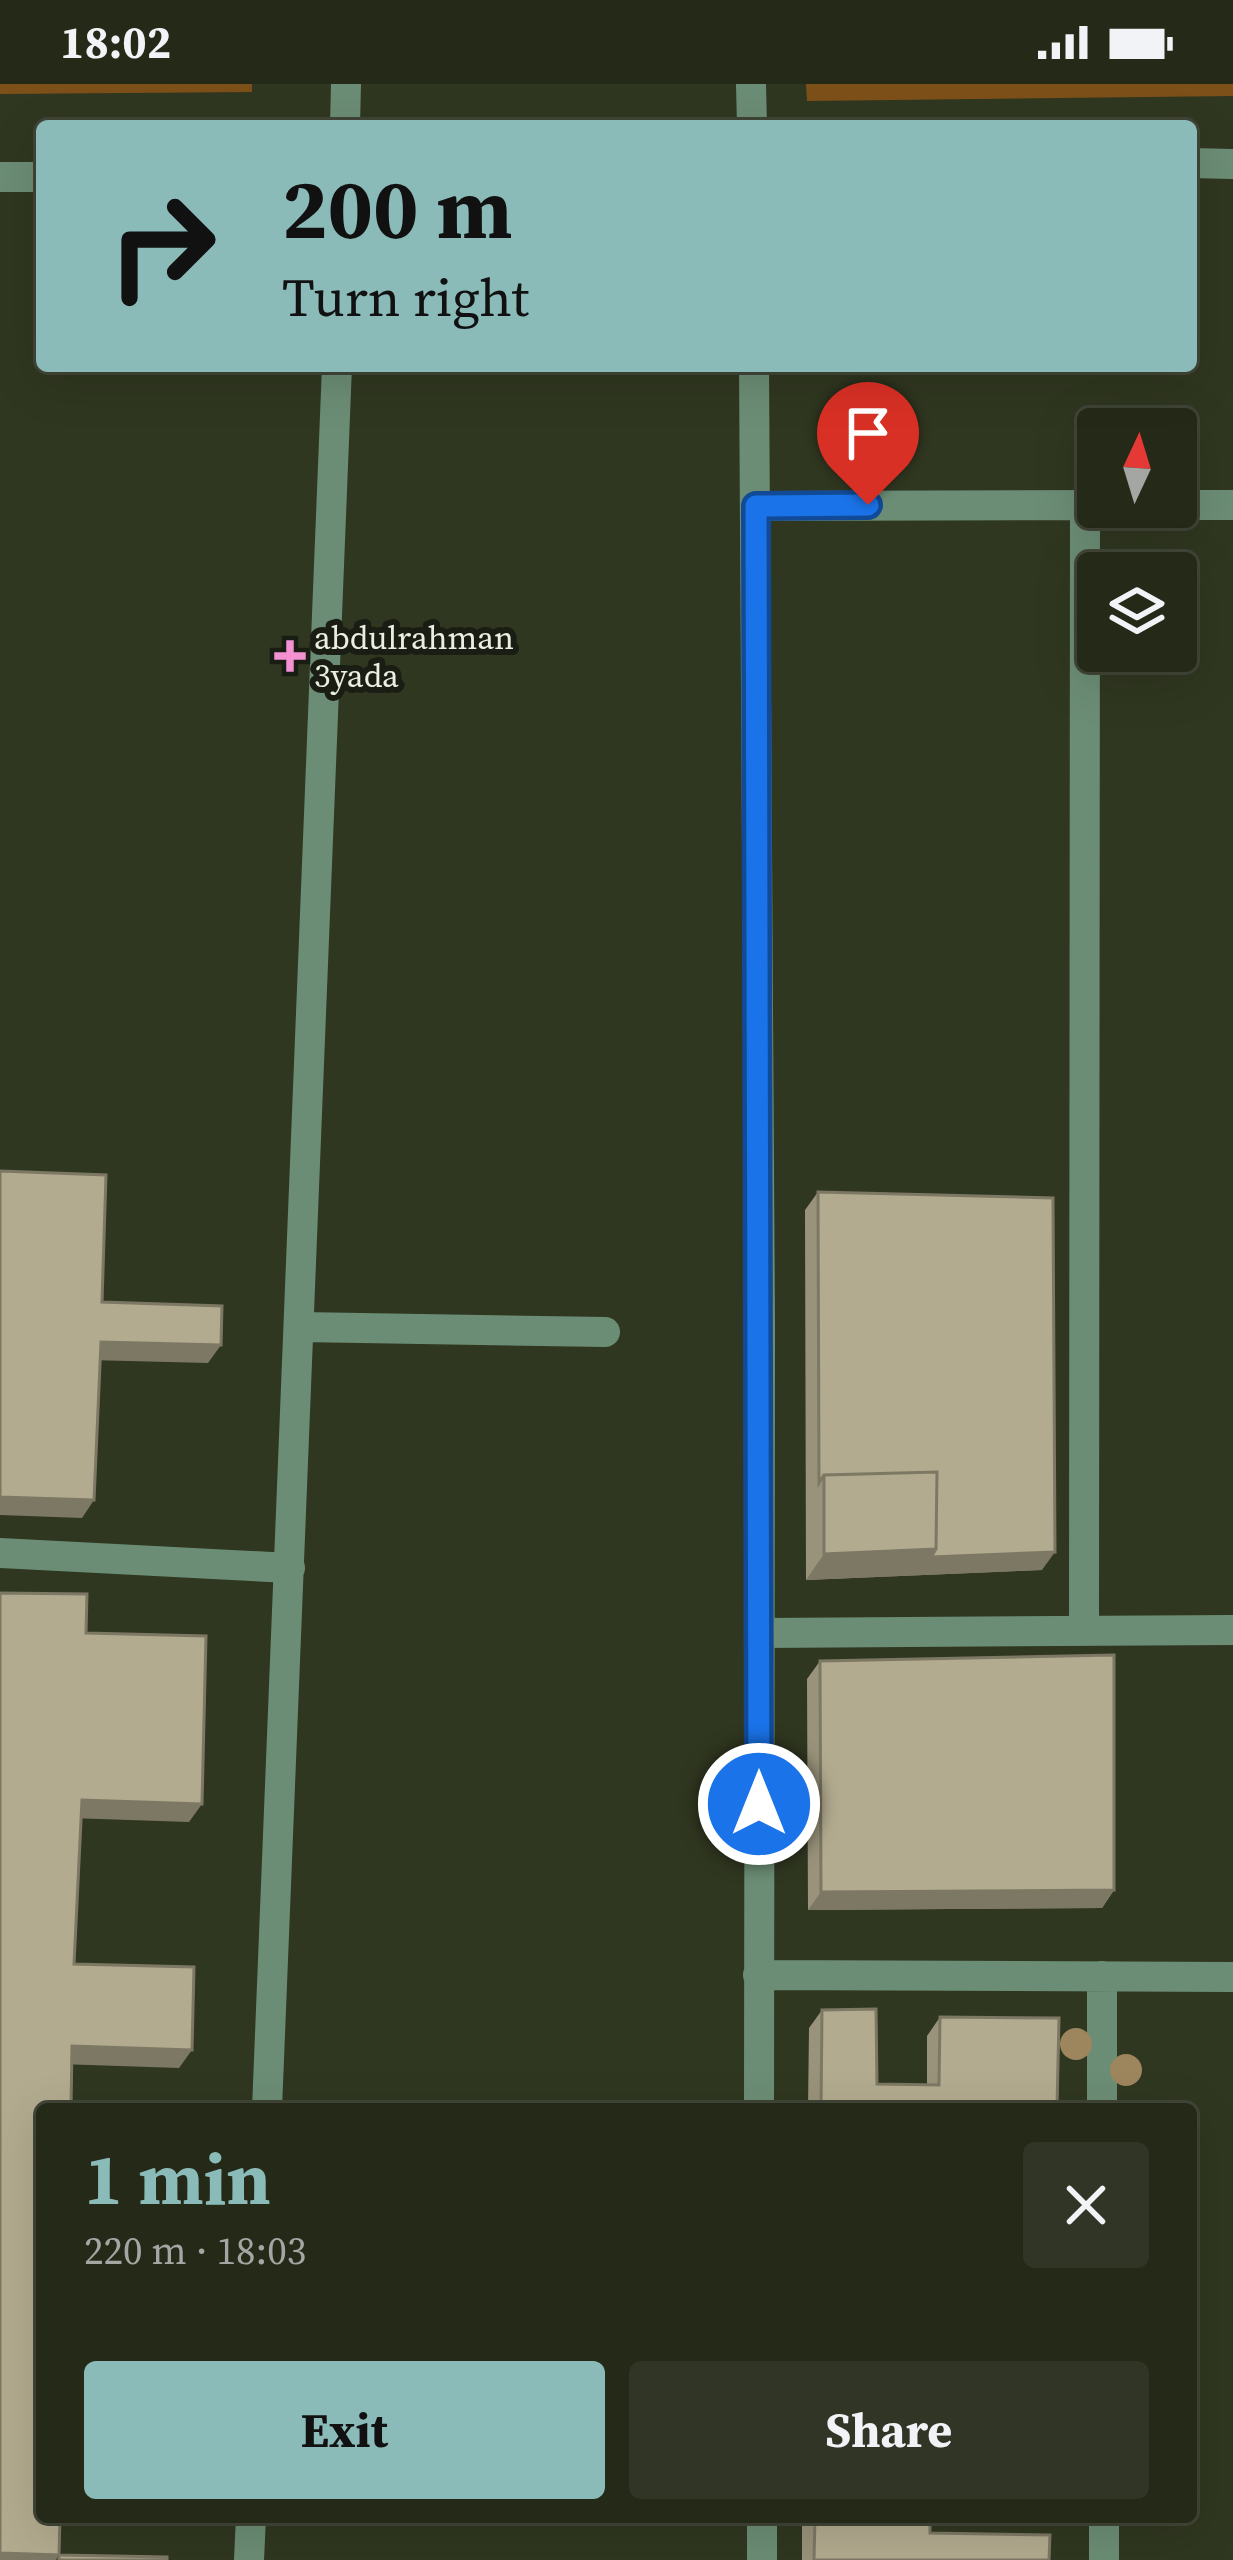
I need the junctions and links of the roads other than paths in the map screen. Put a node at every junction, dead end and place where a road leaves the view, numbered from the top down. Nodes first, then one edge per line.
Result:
1 (346, 84) edge
2 (751, 84) edge
3 (345, 120) edge
4 (752, 120) edge
5 (1197, 164) edge
6 (1233, 164) edge
7 (0, 177) edge
8 (36, 177) edge
9 (337, 372) edge
10 (754, 372) edge
11 (1077, 505) edge
12 (1197, 505) edge
13 (1233, 505) edge
14 (756, 506) junction
15 (1091, 528) edge
16 (301, 1327) junction
17 (605, 1332) dead end
18 (0, 1552) edge
19 (290, 1568) junction
20 (1084, 1630) junction
21 (1233, 1630) edge
22 (759, 1634) junction
23 (758, 1976) junction
24 (1102, 1976) junction
25 (1233, 1977) edge
26 (268, 2103) edge
27 (759, 2103) edge
28 (1102, 2103) edge
29 (250, 2523) edge
30 (762, 2523) edge
31 (1104, 2523) edge
32 (249, 2560) edge
33 (762, 2560) edge
34 (1104, 2560) edge

1 - 3 street
2 - 4 street
5 - 6 street
7 - 8 street
9 - 16 street
10 - 14 street
11 - 14 street
12 - 13 street
14 - 22 street
15 - 20 street
16 - 17 street
16 - 19 street
18 - 19 street
19 - 26 street
20 - 21 street
20 - 22 street
22 - 23 street
23 - 24 street
23 - 27 street
24 - 25 street
24 - 28 street
29 - 32 street
30 - 33 street
31 - 34 street

